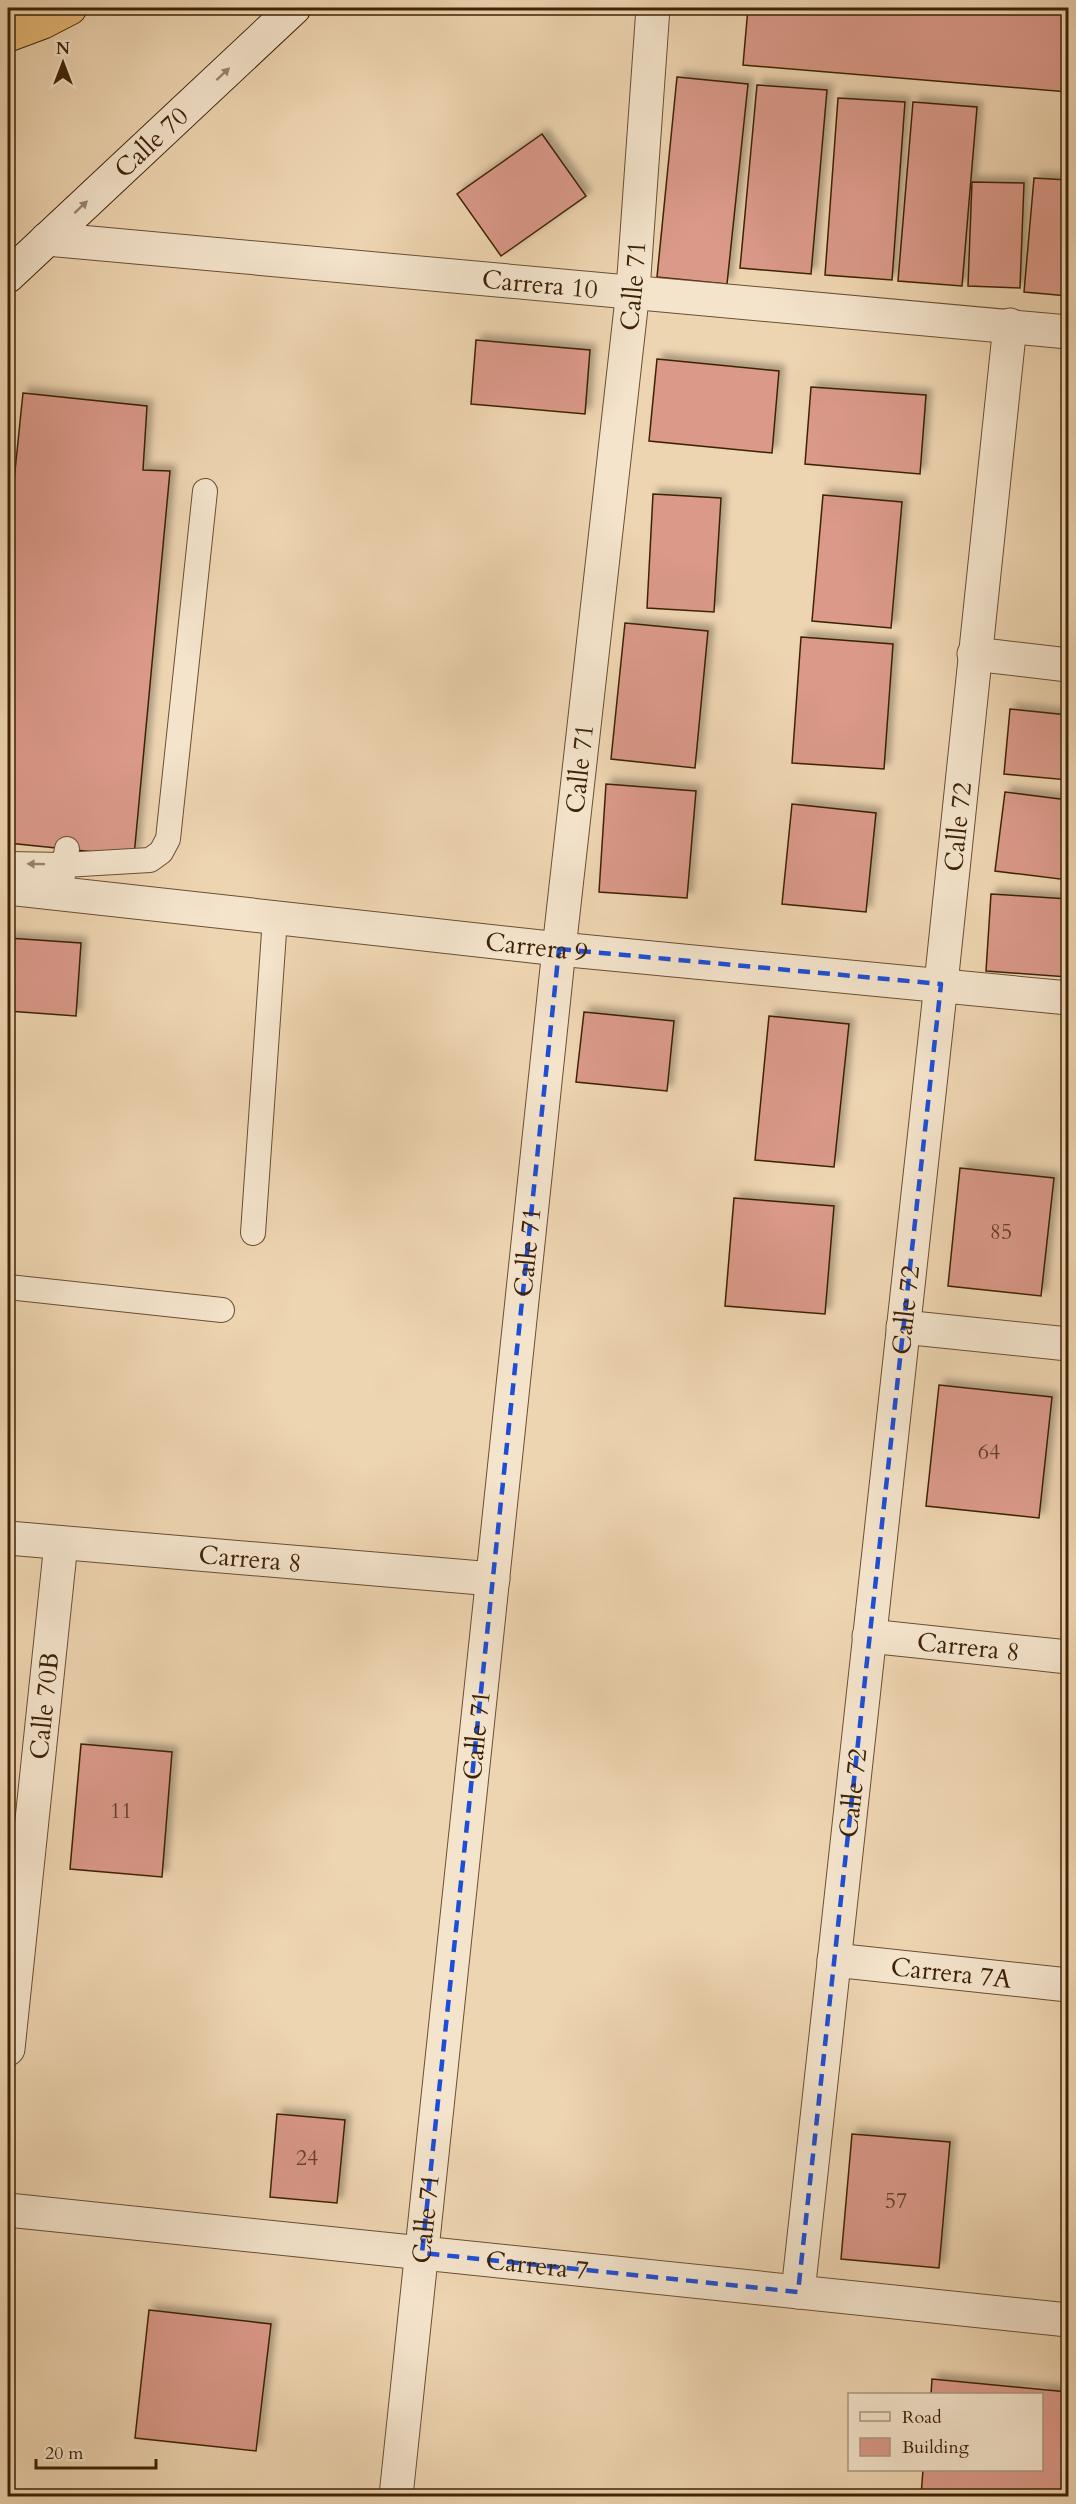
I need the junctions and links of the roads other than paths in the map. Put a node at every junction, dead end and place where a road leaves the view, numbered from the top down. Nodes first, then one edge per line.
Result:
1 (70, 8) edge
2 (294, 8) edge
3 (653, 8) edge
4 (8, 35) edge
5 (47, 239) junction
6 (8, 276) edge
7 (633, 290) junction
8 (1010, 325) junction
9 (1068, 332) edge
10 (205, 491) dead end
11 (974, 654) junction
12 (1068, 665) edge
13 (8, 864) edge
14 (64, 869) junction
15 (8, 888) edge
16 (275, 918) junction
17 (559, 949) junction
18 (941, 984) junction
19 (1068, 998) edge
20 (253, 1233) dead end
21 (8, 1287) edge
22 (222, 1310) dead end
23 (903, 1327) junction
24 (1068, 1344) edge
25 (8, 1538) edge
26 (61, 1543) junction
27 (493, 1579) junction
28 (869, 1636) junction
29 (1068, 1658) edge
30 (834, 1960) junction
31 (1068, 1985) edge
32 (8, 2049) edge
33 (8, 2210) edge
34 (422, 2253) junction
35 (798, 2292) junction
36 (1068, 2320) edge
37 (396, 2496) edge

1 - 4 highway
5 -> 2 street, Calle 70
3 - 7 street, Calle 71
5 - 6 street, Calle 70
5 - 7 street, Carrera 10
7 - 8 street, Carrera 10
7 - 17 street, Calle 71
8 - 9 street, Carrera 10
8 - 11 street, Calle 72
10 - 14 lane
11 - 12 street
11 - 18 street, Calle 72
14 -> 13 lane
14 - 15 street, Carrera 9
14 - 16 street, Carrera 9
16 - 17 street, Carrera 9
16 - 20 lane
17 - 18 street, Carrera 9
17 - 27 street, Calle 71
18 - 19 street, Carrera 9
18 - 23 street, Calle 72
21 - 22 lane
23 - 24 street
23 - 28 street, Calle 72
25 - 26 street, Carrera 8
26 - 27 street, Carrera 8
26 - 32 street, Calle 70B
27 - 34 street, Calle 71
28 - 29 street, Carrera 8
28 - 30 street, Calle 72
30 - 31 street, Carrera 7A
30 - 35 street, Calle 72
33 - 34 street, Carrera 7
34 - 35 street, Carrera 7
34 - 37 street, Calle 71
35 - 36 street, Carrera 7

